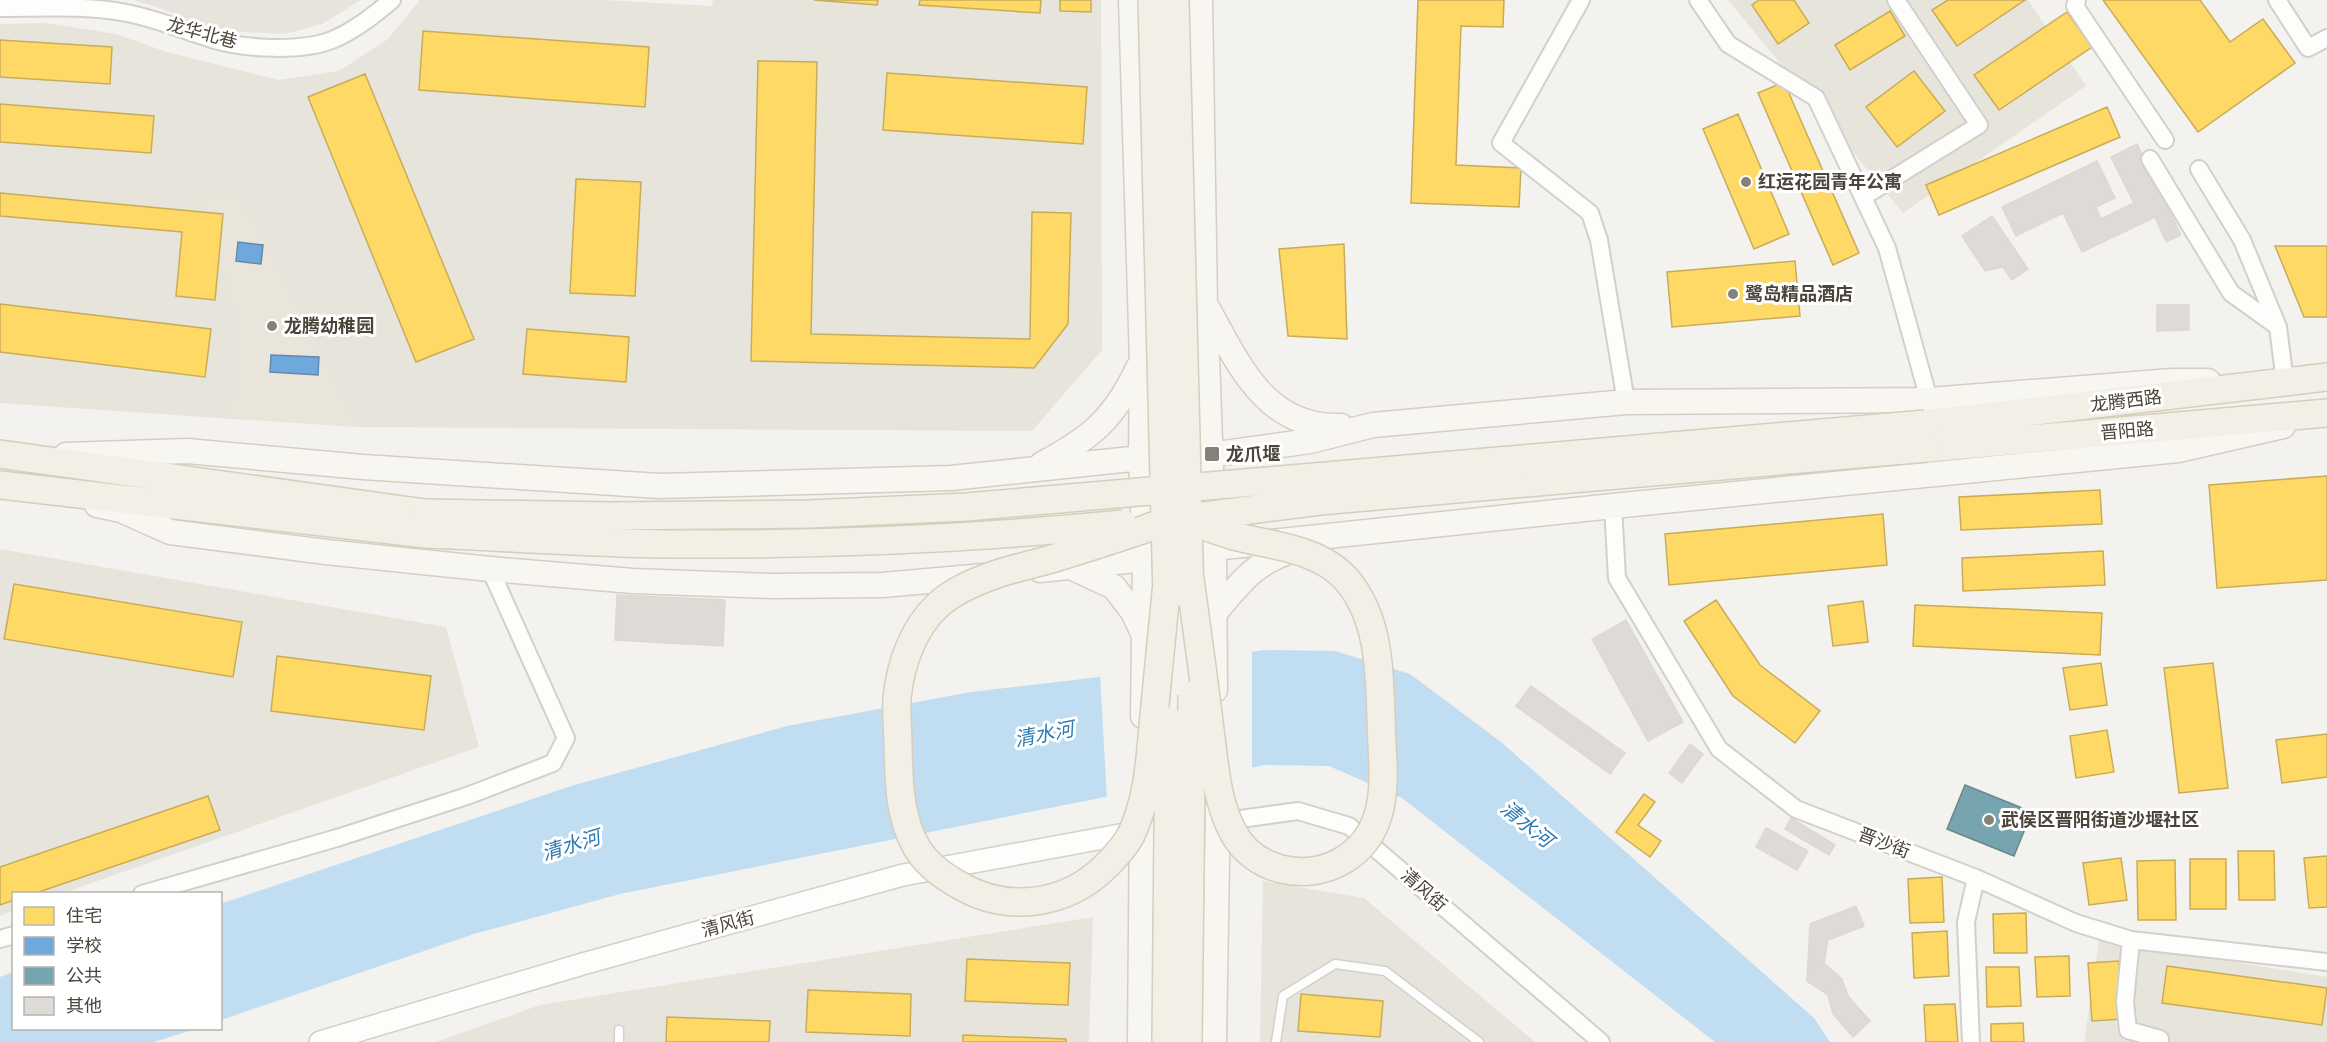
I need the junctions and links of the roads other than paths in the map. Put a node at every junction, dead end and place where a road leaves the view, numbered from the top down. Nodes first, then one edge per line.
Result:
1 (392, 0) edge
2 (1131, 0) edge
3 (1152, 0) edge
4 (1175, 0) edge
5 (1200, 0) edge
6 (1581, 0) edge
7 (1698, 0) edge
8 (1896, 0) edge
9 (2077, 0) edge
10 (2277, 0) edge
11 (0, 8) edge
12 (2327, 38) edge
13 (2165, 140) dead end
14 (2150, 159) dead end
15 (2199, 169) dead end
16 (1863, 197) junction
17 (1205, 304) junction
18 (2278, 327) junction
19 (1142, 361) junction
20 (2327, 377) edge
21 (2285, 382) junction
22 (1626, 402) junction
23 (2327, 414) edge
24 (1927, 424) junction
25 (1373, 425) junction
26 (8, 455) edge
27 (1209, 455) junction
28 (1141, 458) junction
29 (1031, 469) junction
30 (3, 486) edge
31 (1613, 506) junction
32 (1175, 519) junction
33 (426, 523) junction
34 (1355, 535) junction
35 (1214, 548) junction
36 (1145, 560) junction
37 (1070, 567) junction
38 (490, 569) junction
39 (1178, 581) junction
40 (1214, 614) junction
41 (1144, 641) junction
42 (1218, 823) junction
43 (1142, 831) junction
44 (1976, 878) junction
45 (149, 892) edge
46 (2131, 940) junction
47 (2327, 962) edge
48 (619, 1030) dead end
49 (2163, 1041) edge
50 (320, 1042) edge
51 (619, 1042) edge
52 (1140, 1042) edge
53 (1166, 1042) edge
54 (1188, 1042) edge
55 (1214, 1042) edge
56 (1276, 1042) edge
57 (1479, 1042) edge
58 (1600, 1042) edge
59 (1971, 1042) edge

1 - 11 street, 龙华北巷
2 - 19 main road
3 - 39 main road, bridge
4 - 39 main road, bridge
5 - 17 main road
6 - 22 street
7 - 16 street
8 - 16 street
9 - 13 street
10 - 12 street
14 - 18 street
15 - 18 street
16 - 24 street
17 - 25 main road
17 - 27 main road
18 - 21 street
19 - 28 main road
19 - 29 main road
20 - 21 main road, 龙腾西路
21 - 24 main road, 龙腾西路
22 - 24 main road
22 - 25 main road
23 - 24 main road, 晋阳路
23 - 31 main road
24 - 32 main road, bridge
24 - 33 main road, bridge
25 - 27 main road
26 - 29 main road
26 - 33 main road
27 - 28 main road
27 - 35 main road
28 - 29 main road
28 - 36 main road
30 - 33 main road
30 - 38 main road
31 - 34 main road
31 - 44 street, 晋沙街
32 - 33 main road, bridge
32 - 39 main road, bridge
32 - 39 main road, bridge
34 - 35 main road
34 - 40 main road
35 - 36 main road
35 - 40 main road
36 - 37 main road
36 - 41 main road
37 - 38 main road
37 - 41 main road
38 - 45 street
39 - 53 main road, bridge
39 - 54 main road, bridge
40 - 42 main road, bridge
41 - 43 main road
42 - 55 main road
42 - 58 street, 清风街
43 - 50 street, 清风街
43 - 52 main road
44 - 46 street, 晋沙街
44 - 59 street
46 - 47 street, 晋沙街
46 - 49 street
48 - 51 lane
56 - 57 lane

